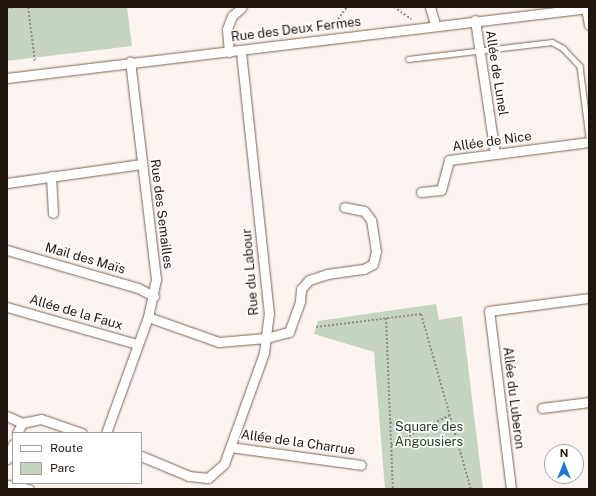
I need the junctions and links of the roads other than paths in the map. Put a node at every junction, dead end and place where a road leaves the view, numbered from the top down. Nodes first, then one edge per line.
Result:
1 (242, 7) edge
2 (430, 7) edge
3 (588, 8) edge
4 (475, 20) junction
5 (589, 25) edge
6 (434, 26) junction
7 (241, 50) junction
8 (480, 51) junction
9 (229, 52) junction
10 (408, 59) dead end
11 (130, 62) junction
12 (7, 78) edge
13 (589, 137) edge
14 (589, 142) edge
15 (495, 154) junction
16 (142, 164) junction
17 (51, 176) junction
18 (7, 183) edge
19 (421, 192) dead end
20 (344, 207) dead end
21 (53, 213) dead end
22 (7, 250) edge
23 (154, 296) junction
24 (589, 298) edge
25 (7, 307) edge
26 (148, 318) junction
27 (266, 338) junction
28 (137, 344) junction
29 (589, 402) edge
30 (542, 408) dead end
31 (7, 416) edge
32 (22, 423) junction
33 (18, 432) edge
34 (79, 432) edge
35 (106, 432) edge
36 (12, 447) edge
37 (230, 447) junction
38 (142, 456) edge
39 (7, 460) edge
40 (361, 465) dead end
41 (7, 484) edge
42 (29, 489) edge
43 (511, 489) edge

1 - 9 street
2 - 6 street
3 - 4 street, Rue des Deux Fermes
3 - 5 street
4 - 6 street, Rue des Deux Fermes
4 - 8 street, Allée de Lunel
6 - 7 street, Rue des Deux Fermes
7 - 9 street, Rue des Deux Fermes
7 - 27 street, Rue du Labour
8 - 10 lane
8 - 13 lane
8 - 15 street, Allée de Lunel
9 - 11 street, Rue des Deux Fermes
11 - 12 street, Rue des Deux Fermes
11 - 16 street, Rue des Semailles
14 - 15 street, Allée de Nice
15 - 19 street, Allée de Nice
16 - 17 street
16 - 23 street, Rue des Semailles
17 - 18 street
17 - 21 street
20 - 27 street
22 - 23 street, Mail des Maïs
23 - 26 street, Rue des Semailles
24 - 43 street, Allée du Luberon
25 - 28 street, Allée de la Faux
26 - 27 street
26 - 28 street, Rue des Semailles
27 - 37 street, Rue du Labour
28 - 35 street, Rue des Semailles
29 - 30 street
31 - 32 street
32 - 33 street
32 - 34 street
36 - 39 street
37 - 38 street, Rue du Labour
37 - 40 street, Allée de la Charrue
41 - 42 street

